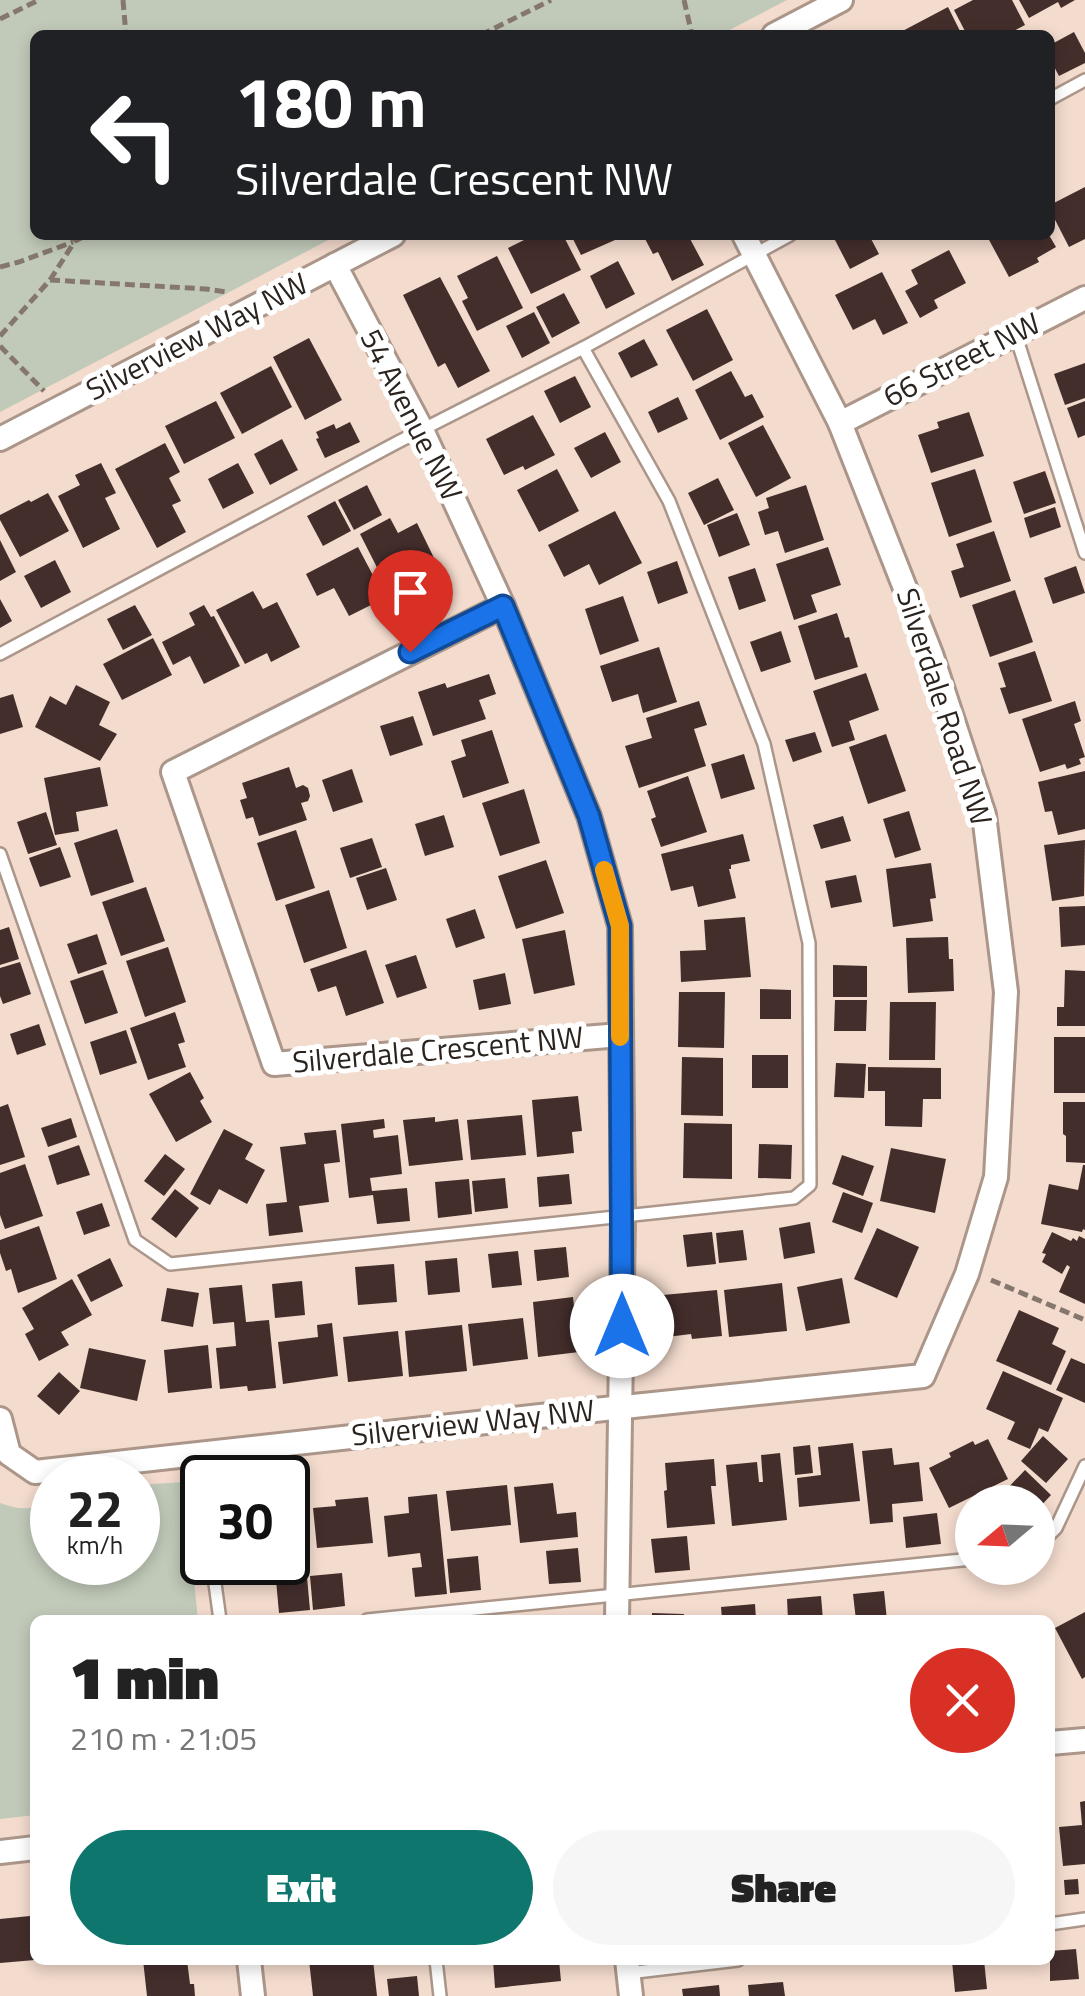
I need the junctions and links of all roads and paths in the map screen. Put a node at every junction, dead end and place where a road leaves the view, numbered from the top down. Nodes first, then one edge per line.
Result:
1 (39, 0) edge
2 (123, 0) edge
3 (551, 0) edge
4 (684, 0) edge
5 (841, 0) edge
6 (0, 19) edge
7 (126, 30) edge
8 (491, 30) edge
9 (691, 30) edge
10 (784, 30) edge
11 (1085, 80) edge
12 (1055, 96) edge
13 (384, 240) edge
14 (74, 241) joint
15 (749, 245) edge
16 (336, 266) junction
17 (0, 267) edge
18 (50, 280) junction
19 (1085, 298) edge
20 (270, 299) junction
21 (1015, 332) junction
22 (0, 336) edge
23 (0, 346) edge
24 (583, 348) junction
25 (60, 408) junction
26 (840, 422) junction
27 (422, 430) junction
28 (0, 440) edge
29 (1085, 553) edge
30 (503, 606) junction
31 (0, 654) edge
32 (0, 854) edge
33 (620, 1035) junction
34 (623, 1218) junction
35 (967, 1274) junction
36 (1085, 1320) edge
37 (621, 1407) junction
38 (0, 1420) edge
39 (198, 1453) joint
40 (1085, 1466) edge
41 (1055, 1529) edge
42 (955, 1562) edge
43 (215, 1585) edge
44 (617, 1608) edge
45 (219, 1615) edge
46 (471, 1615) edge
47 (1085, 1740) edge
48 (1055, 1743) edge
49 (30, 1849) edge
50 (0, 1852) edge
51 (1085, 1920) edge
52 (1055, 1923) edge
53 (250, 1965) edge
54 (437, 1965) edge
55 (704, 1965) edge
56 (629, 1976) edge
57 (253, 1996) edge
58 (440, 1996) edge

1 - 6 path
2 - 7 path
3 - 8 path
4 - 9 path
5 - 10 street
11 - 12 lane
13 - 16 street, Silverview Way NW
14 - 17 path
14 - 18 path
15 - 24 lane
15 - 26 street, Silverdale Road NW
16 - 20 street, Silverview Way NW
16 - 27 street, 54 Avenue NW
18 - 20 path
18 - 22 path
19 - 21 street, 66 Street NW
20 - 25 street, Silverview Way NW
21 - 26 street, 66 Street NW
21 - 29 lane
23 - 25 path
24 - 27 lane
24 - 34 lane
25 - 28 street, Silverview Way NW
26 - 35 street, Silverdale Road NW
27 - 30 street, 54 Avenue NW
27 - 31 lane
30 - 33 street, 54 Avenue NW
30 - 33 street, Silverdale Crescent NW
32 - 34 lane
33 - 34 street, 54 Avenue NW
34 - 37 street, 54 Avenue NW
35 - 36 path
35 - 37 street, Silverdale Road NW
37 - 39 street, Silverview Way NW
37 - 44 street, 54 Avenue NW
38 - 39 street, Silverview Way NW
40 - 41 lane
42 - 44 lane
43 - 45 lane
44 - 46 lane
47 - 48 street
49 - 50 street
51 - 52 lane
53 - 57 street
54 - 58 lane
55 - 56 lane

